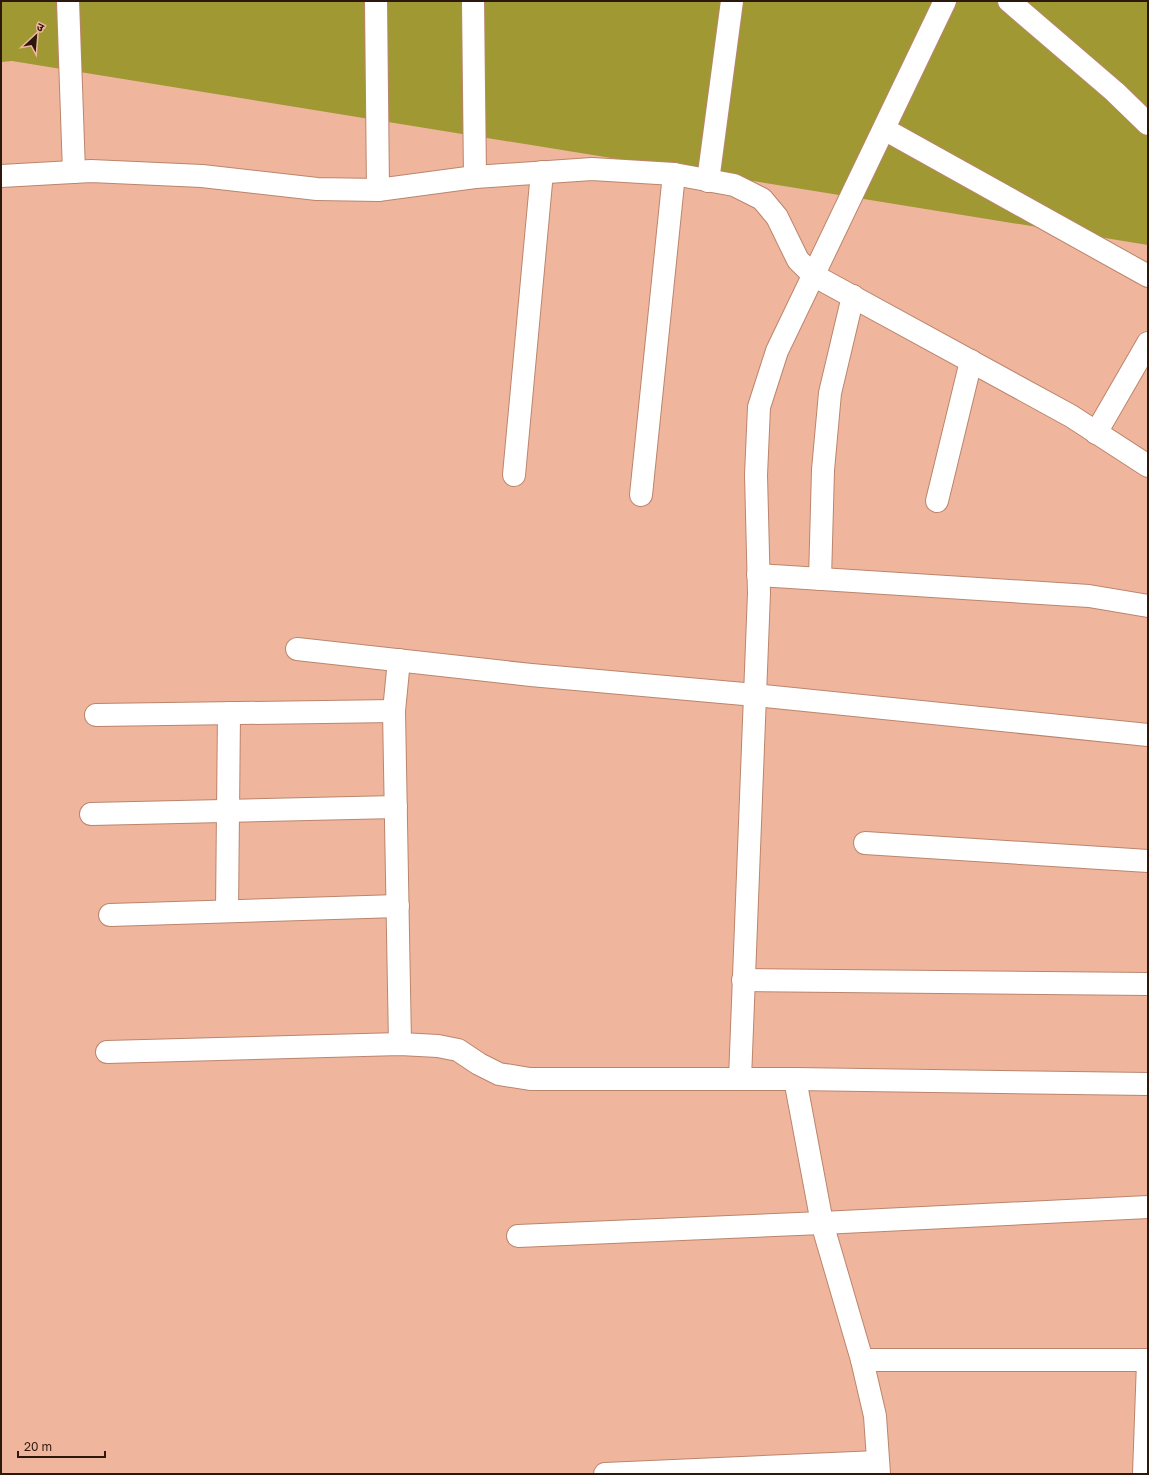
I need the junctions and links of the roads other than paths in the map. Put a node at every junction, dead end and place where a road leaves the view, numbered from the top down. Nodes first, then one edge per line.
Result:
1 (68, 1) edge
2 (376, 1) edge
3 (472, 1) edge
4 (732, 1) edge
5 (945, 1) edge
6 (1008, 1) edge
7 (1148, 124) edge
8 (884, 129) junction
9 (74, 172) junction
10 (542, 172) junction
11 (674, 174) junction
12 (1, 176) edge
13 (475, 178) junction
14 (708, 181) junction
15 (378, 190) junction
16 (813, 274) junction
17 (1148, 276) edge
18 (853, 296) junction
19 (1148, 343) edge
20 (971, 361) junction
21 (1096, 432) junction
22 (1148, 466) edge
23 (514, 475) dead end
24 (641, 495) dead end
25 (937, 501) dead end
26 (758, 575) junction
27 (820, 579) junction
28 (1148, 606) edge
29 (297, 649) dead end
30 (398, 660) junction
31 (755, 696) junction
32 (394, 711) junction
33 (229, 713) junction
34 (96, 715) dead end
35 (1148, 735) edge
36 (396, 807) junction
37 (228, 811) junction
38 (91, 814) dead end
39 (865, 843) dead end
40 (1148, 861) edge
41 (398, 906) junction
42 (227, 911) junction
43 (110, 915) dead end
44 (743, 980) junction
45 (1148, 984) edge
46 (400, 1044) junction
47 (107, 1052) dead end
48 (740, 1079) junction
49 (795, 1079) junction
50 (1148, 1084) edge
51 (1148, 1207) edge
52 (822, 1223) junction
53 (518, 1236) dead end
54 (862, 1360) junction
55 (1148, 1361) edge
56 (878, 1468) edge
57 (605, 1474) edge
58 (1144, 1474) edge

1 - 9 street
2 - 15 street
3 - 13 street
4 - 14 street
5 - 8 street
6 - 7 street
8 - 16 street
8 - 17 street
9 - 12 street
9 - 15 street
10 - 11 street
10 - 13 street
10 - 23 street
11 - 14 street
11 - 24 street
13 - 15 street
14 - 16 street
16 - 18 street
16 - 26 street
18 - 20 street
18 - 27 street
19 - 21 street
20 - 21 street
20 - 25 street
21 - 22 street
26 - 27 street
26 - 31 street
27 - 28 street
29 - 30 street
30 - 31 street
30 - 32 street
31 - 35 street
31 - 44 street
32 - 33 street
32 - 36 street
33 - 34 street
33 - 37 street
36 - 37 street
36 - 41 street
37 - 38 street
37 - 42 street
39 - 40 street
41 - 42 street
41 - 46 street
42 - 43 street
44 - 45 street
44 - 48 street
46 - 47 street
46 - 48 street
48 - 49 street
49 - 50 street
49 - 52 street
51 - 52 street
52 - 53 street
52 - 54 street
54 - 55 street
54 - 56 street
55 - 58 street
56 - 57 street

